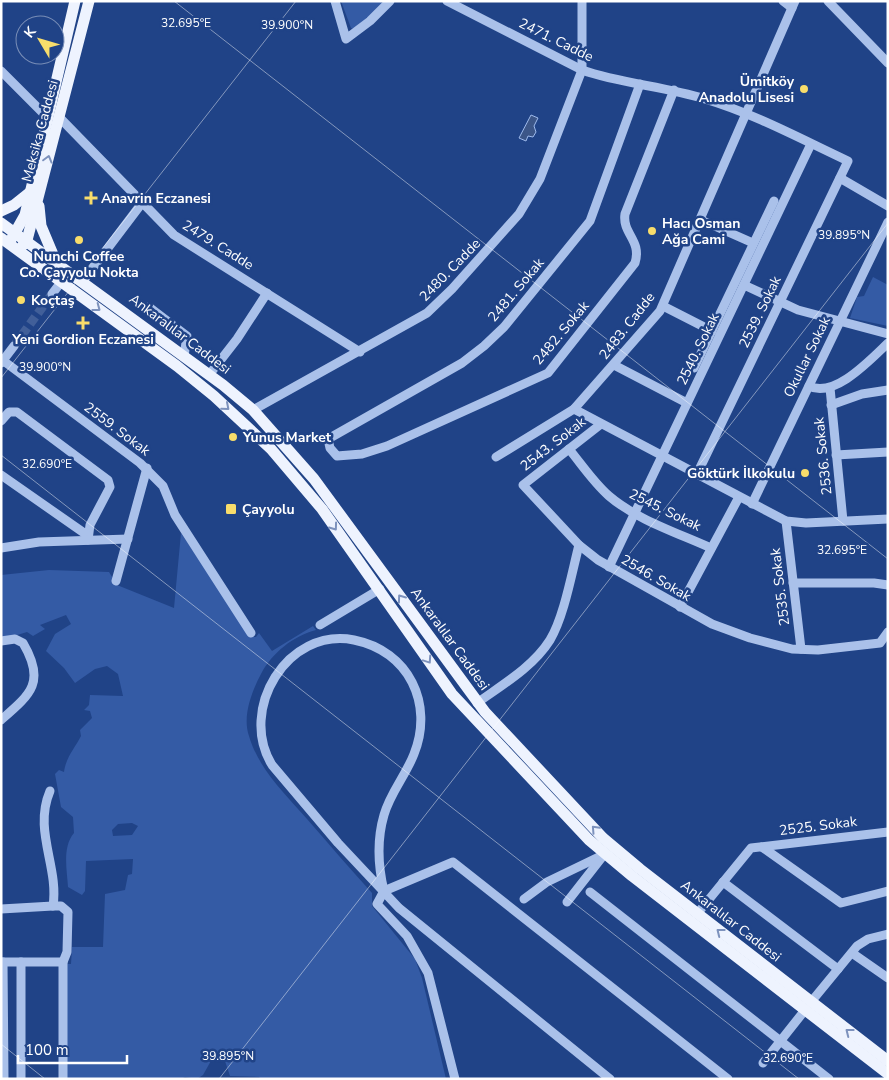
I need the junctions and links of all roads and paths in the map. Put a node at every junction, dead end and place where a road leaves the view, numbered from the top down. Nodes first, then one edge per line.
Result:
1 (75, 1) edge
2 (89, 1) edge
3 (335, 1) edge
4 (390, 1) edge
5 (447, 1) edge
6 (582, 1) edge
7 (783, 1) edge
8 (828, 1) edge
9 (793, 4) edge
10 (886, 56) edge
11 (582, 70) junction
12 (1, 71) edge
13 (640, 84) junction
14 (674, 90) junction
15 (746, 112) junction
16 (46, 116) junction
17 (59, 117) junction
18 (811, 144) junction
19 (848, 161) joint
20 (840, 178) junction
21 (34, 192) junction
22 (774, 201) dead end
23 (142, 202) junction
24 (888, 206) edge
25 (1, 211) edge
26 (701, 220) junction
27 (1, 222) edge
28 (888, 222) edge
29 (16, 232) junction
30 (5, 240) edge
31 (27, 240) junction
32 (754, 243) junction
33 (20, 251) junction
34 (56, 261) junction
35 (70, 271) junction
36 (62, 281) junction
37 (83, 281) junction
38 (744, 285) junction
39 (267, 293) junction
40 (52, 294) tunnel mouth
41 (780, 302) junction
42 (663, 306) junction
43 (149, 307) dead end
44 (726, 311) junction
45 (840, 321) junction
46 (712, 330) junction
47 (888, 334) edge
48 (14, 346) tunnel mouth
49 (887, 346) edge
50 (360, 352) junction
51 (184, 356) junction
52 (2, 361) edge
53 (614, 365) junction
54 (694, 368) dead end
55 (209, 375) junction
56 (809, 386) junction
57 (830, 388) junction
58 (888, 390) edge
59 (688, 402) junction
60 (831, 405) junction
61 (574, 408) junction
62 (254, 410) junction
63 (240, 419) junction
64 (1, 421) edge
65 (601, 424) junction
66 (328, 439) joint
67 (569, 449) junction
68 (888, 452) edge
69 (836, 455) junction
70 (662, 456) junction
71 (496, 457) dead end
72 (147, 468) junction
73 (697, 474) junction
74 (1, 475) edge
75 (523, 485) joint
76 (739, 497) junction
77 (332, 501) junction
78 (752, 504) junction
79 (322, 510) junction
80 (635, 513) junction
81 (888, 519) edge
82 (786, 521) junction
83 (843, 521) junction
84 (88, 538) junction
85 (128, 539) junction
86 (579, 545) junction
87 (1, 548) edge
88 (711, 548) junction
89 (609, 567) junction
90 (116, 581) dead end
91 (793, 582) junction
92 (888, 585) edge
93 (380, 589) junction
94 (680, 607) junction
95 (320, 625) dead end
96 (888, 632) edge
97 (252, 633) dead end
98 (1, 641) edge
99 (802, 650) junction
100 (477, 702) junction
101 (466, 710) junction
102 (1, 720) edge
103 (50, 791) dead end
104 (888, 832) edge
105 (762, 847) junction
106 (604, 854) junction
107 (723, 882) junction
108 (384, 891) junction
109 (888, 891) edge
110 (590, 892) dead end
111 (524, 899) dead end
112 (567, 902) dead end
113 (52, 906) junction
114 (1, 909) edge
115 (697, 914) junction
116 (888, 934) edge
117 (852, 952) junction
118 (2, 962) edge
119 (21, 962) junction
120 (64, 962) junction
121 (838, 969) junction
122 (888, 978) edge
123 (808, 1006) junction
124 (781, 1041) junction
125 (888, 1061) edge
126 (763, 1063) dead end
127 (888, 1074) edge
128 (4, 1079) edge
129 (21, 1079) edge
130 (63, 1079) edge
131 (455, 1079) edge
132 (610, 1079) edge
133 (728, 1079) edge
134 (829, 1079) edge

1 - 16 main road, Meksika Caddesi
2 - 17 main road, Meksika Caddesi
3 - 4 street
5 - 11 street, 2471. Cadde
6 - 11 street
7 - 9 street
8 - 10 street
9 - 15 street, 2483. Cadde
11 - 13 street, 2471. Cadde
11 - 50 street, 2480. Cadde
12 - 16 street
13 - 14 street, 2471. Cadde
13 - 66 street, 2481. Sokak
14 - 15 street, 2471. Cadde
14 - 66 street, 2482. Sokak
15 - 18 street, 2471. Cadde
15 - 26 street, 2483. Cadde
16 - 21 main road, Meksika Caddesi
21 -> 17 main road, Meksika Caddesi
17 - 23 street, 2479. Cadde
18 - 19 street, 2471. Cadde
18 - 38 street, 2540. Sokak
19 - 20 street, 2539. Sokak
20 - 24 street
20 - 41 street, 2539. Sokak
21 - 25 main road
21 - 29 main road, Meksika Caddesi
21 - 31 main road, Meksika Caddesi
21 - 34 main road
22 - 32 street
23 - 37 street
23 - 39 street, 2479. Cadde
26 - 32 street
26 - 42 street, 2483. Cadde
27 - 29 main road, Ankaralılar Caddesi
28 - 45 street, Okullar Sokak
29 - 30 main road, Meksika Caddesi
29 - 31 main road, Ankaralılar Caddesi
30 - 33 main road, Ankaralılar Caddesi
31 - 33 main road, Meksika Caddesi
31 - 34 main road, Ankaralılar Caddesi
32 - 44 street
33 - 36 main road, Ankaralılar Caddesi
34 - 35 main road, Ankaralılar Caddesi
35 - 36 main road
35 - 37 main road, Ankaralılar Caddesi
36 - 40 street
36 -> 63 main road, Ankaralılar Caddesi
37 - 51 main road, Ankaralılar Caddesi
38 - 41 street
38 - 44 street, 2540. Sokak
39 - 50 street, 2479. Cadde
39 - 55 street
41 - 45 street
41 - 73 street, 2539. Sokak
42 - 46 street
42 - 53 street, 2483. Cadde
43 - 51 street
44 - 46 street
44 - 59 street, 2540. Sokak
45 - 47 street
45 - 56 street, Okullar Sokak
46 - 54 street
48 - 52 street
49 - 57 street
50 - 62 street, 2480. Cadde
51 - 55 main road, Ankaralılar Caddesi
52 - 72 street, 2559. Sokak
53 - 59 street
53 - 61 street, 2483. Cadde
55 - 62 main road, Ankaralılar Caddesi
56 - 57 street
56 - 78 street, Okullar Sokak
57 - 60 street, 2536. Sokak
58 - 60 street
59 - 70 street, 2540. Sokak
60 - 69 street, 2536. Sokak
61 - 65 street, 2543. Sokak
61 - 71 street, 2483. Cadde
62 - 63 main road
62 - 77 main road, Ankaralılar Caddesi
63 - 79 main road, Ankaralılar Caddesi
64 - 84 street
65 - 67 street, 2543. Sokak
65 - 70 street, 2543. Sokak
67 - 75 street, 2543. Sokak
67 - 80 street, 2545. Sokak
68 - 69 street
69 - 83 street, 2536. Sokak
70 - 73 street, 2543. Sokak
70 - 80 street, 2540. Sokak
72 - 85 street, 2559. Sokak
72 - 97 street
73 - 76 street, 2543. Sokak
74 - 84 street
75 - 86 street, 2546. Sokak
76 - 78 street, 2543. Sokak
76 - 88 street
77 - 79 main road
100 -> 77 main road, Ankaralılar Caddesi
78 - 82 street, 2543. Sokak
79 -> 93 main road, Ankaralılar Caddesi
80 - 88 street, 2545. Sokak
80 - 89 street, 2540. Sokak
81 - 83 street
82 - 83 street
82 - 91 street, 2535. Sokak
84 - 85 street
84 - 87 street
85 - 90 street, 2559. Sokak
86 - 89 street, 2546. Sokak
86 - 100 street
88 - 94 street
89 - 94 street, 2546. Sokak
91 - 92 street
91 - 99 street, 2535. Sokak
93 - 95 street
93 -> 101 main road, Ankaralılar Caddesi
94 - 99 street, 2546. Sokak
96 - 99 street, 2546. Sokak
98 - 102 street
100 - 101 main road
115 -> 100 main road, Ankaralılar Caddesi
101 - 106 main road, Ankaralılar Caddesi
103 - 113 street
104 - 105 street, 2525. Sokak
105 - 107 street, 2525. Sokak
105 - 109 street
106 - 111 street
106 - 112 street
106 - 123 main road, Ankaralılar Caddesi
107 - 115 street
107 - 121 street
108 - 108 street
108 - 131 street
108 - 132 street
108 - 133 street
110 - 124 street
113 - 114 street
113 - 120 street
123 -> 115 main road, Ankaralılar Caddesi
116 - 117 street
117 - 121 street
117 - 122 street
118 - 119 street
118 - 128 street
119 - 120 street
119 - 129 street
120 - 130 street
121 - 123 street
123 - 124 street
125 -> 123 main road, Ankaralılar Caddesi
123 - 127 main road, Ankaralılar Caddesi
124 - 126 street
124 - 134 street

